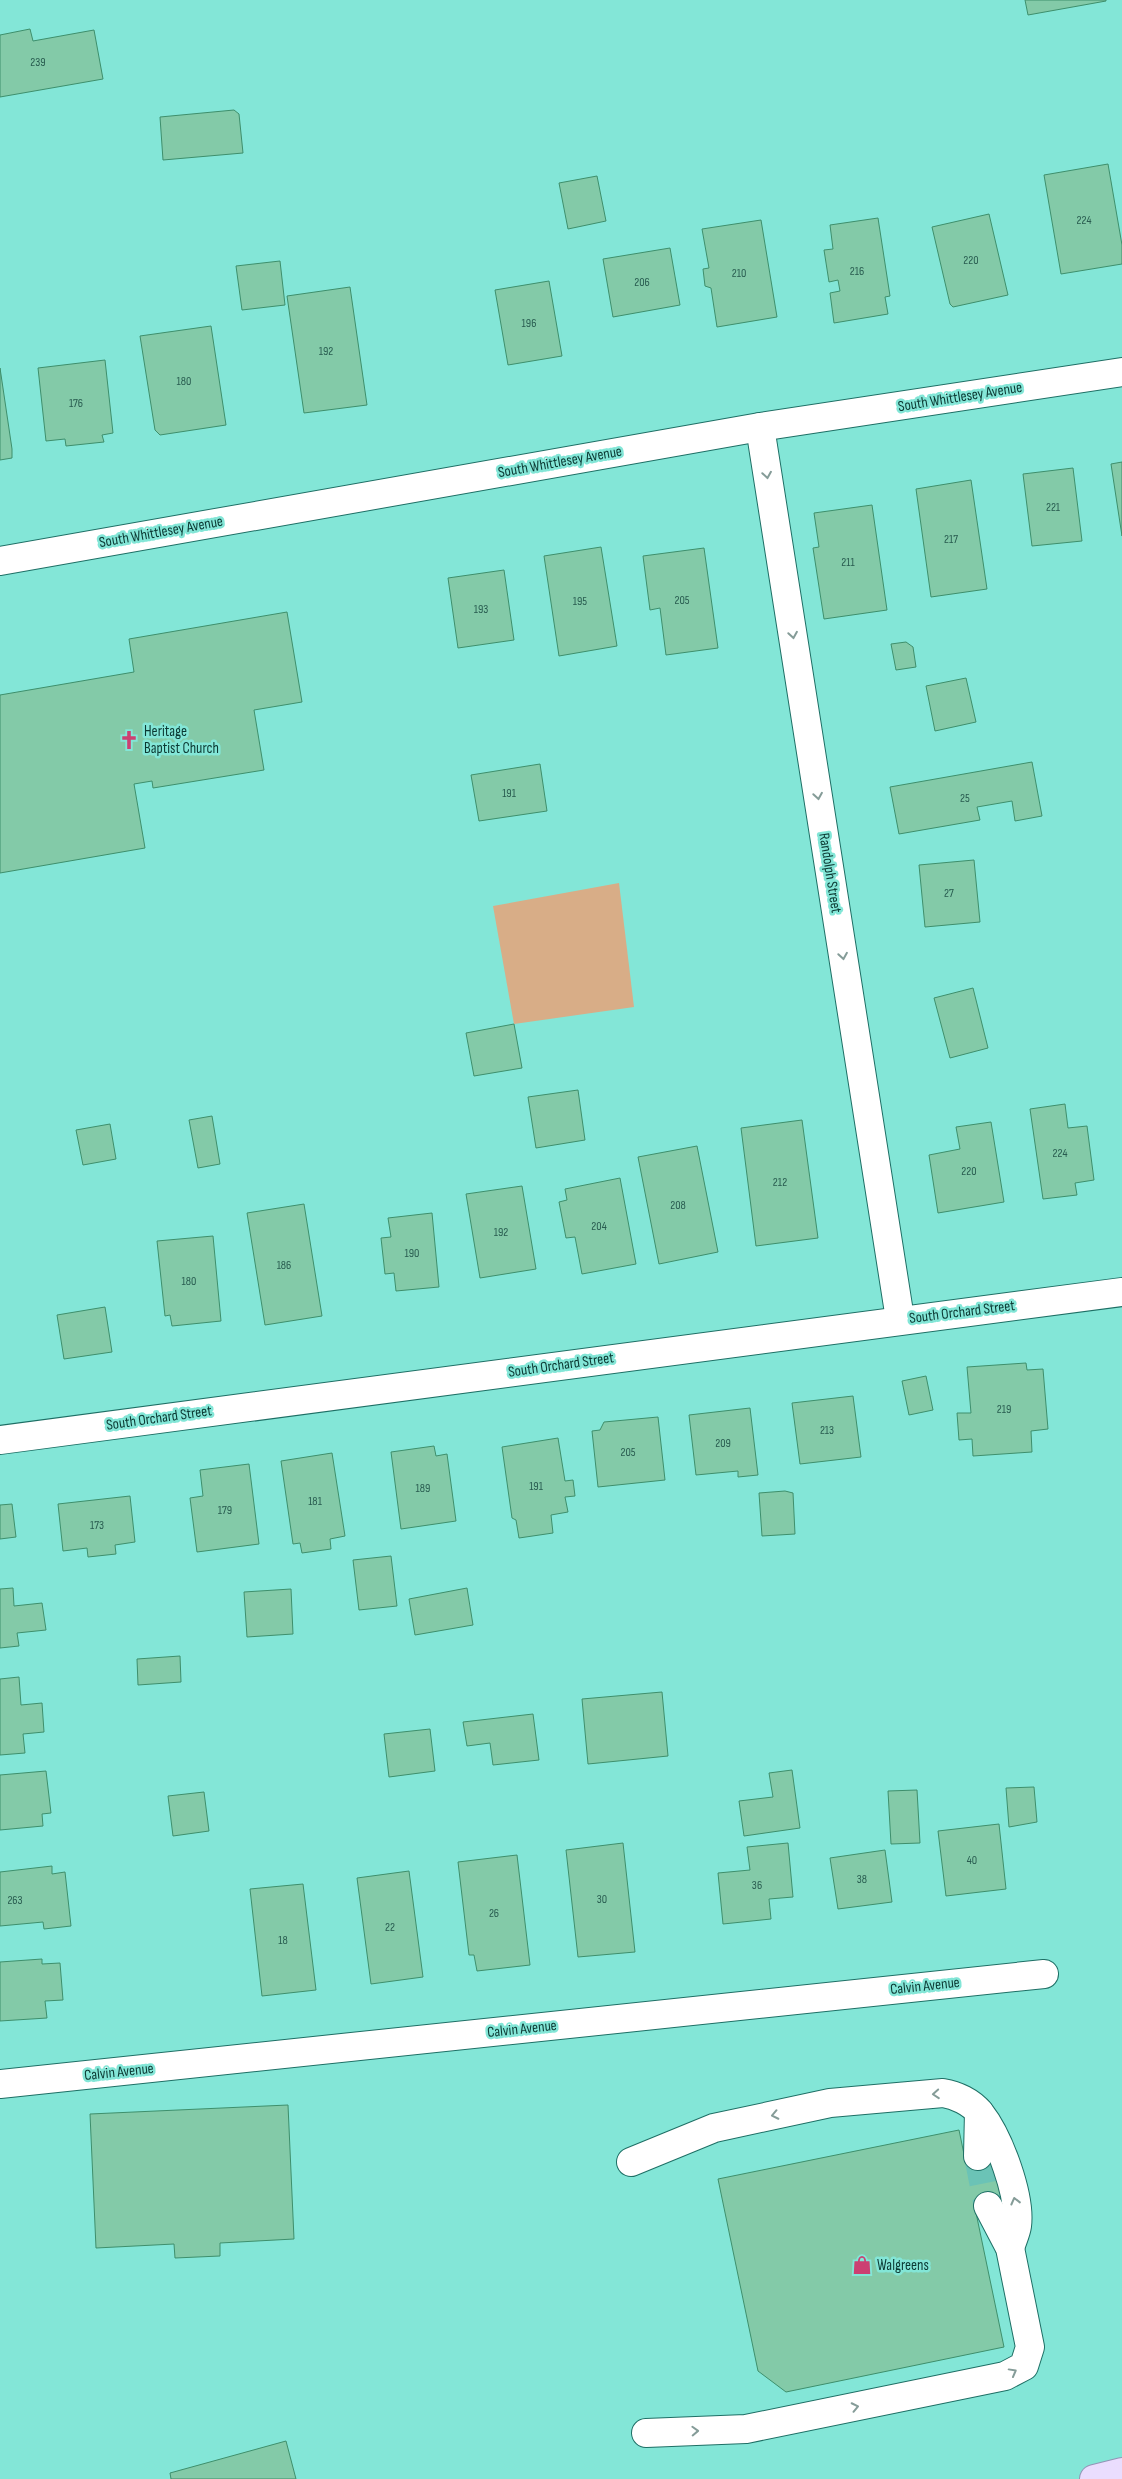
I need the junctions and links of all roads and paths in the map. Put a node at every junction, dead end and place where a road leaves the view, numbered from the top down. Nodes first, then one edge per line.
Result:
1 (1122, 372) edge
2 (760, 427) junction
3 (0, 561) edge
4 (1122, 1292) edge
5 (900, 1319) junction
6 (0, 1440) edge
7 (1044, 1974) dead end
8 (0, 2084) edge
9 (979, 2112) junction
10 (978, 2156) tunnel mouth
11 (631, 2162) dead end
12 (988, 2206) tunnel mouth
13 (1010, 2248) junction
14 (646, 2433) dead end
15 (1122, 2472) edge
16 (1094, 2479) edge

1 - 2 street, South Whittlesey Avenue
2 - 3 street, South Whittlesey Avenue
2 -> 5 street, Randolph Street
4 - 5 street, South Orchard Street
5 - 6 street, South Orchard Street
7 - 8 street, Calvin Avenue
9 - 10 street
9 -> 11 street
13 -> 9 street
12 - 13 street
14 -> 13 street
15 - 16 main road

